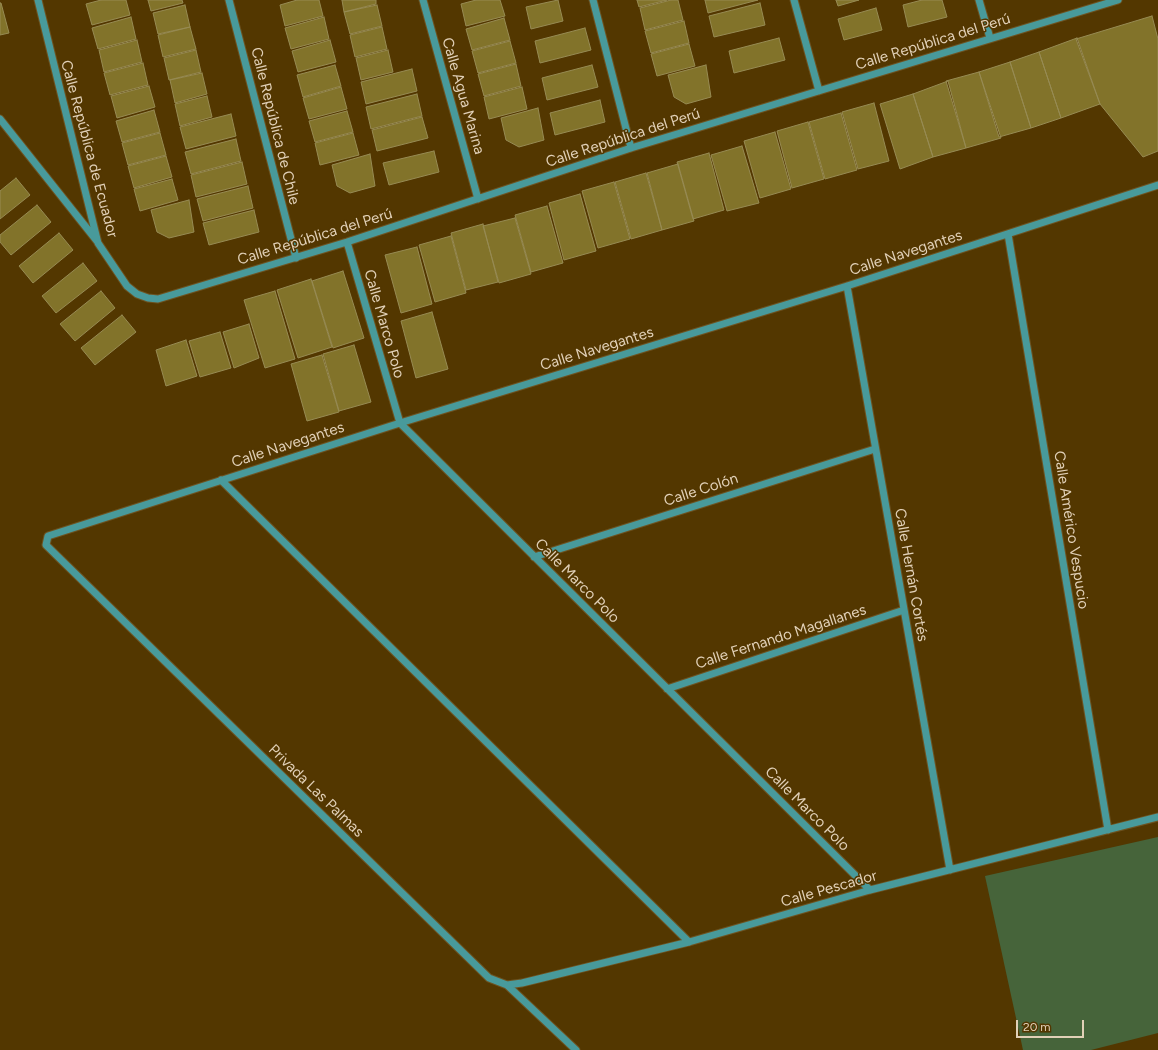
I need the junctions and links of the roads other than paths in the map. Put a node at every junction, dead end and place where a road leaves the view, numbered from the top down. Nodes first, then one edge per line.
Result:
1 (38, 0) edge
2 (229, 0) edge
3 (423, 0) edge
4 (593, 0) edge
5 (794, 0) edge
6 (979, 0) edge
7 (1118, 0) edge
8 (990, 38) junction
9 (819, 91) junction
10 (0, 119) edge
11 (631, 148) junction
12 (1158, 185) edge
13 (478, 199) junction
14 (1008, 234) junction
15 (347, 242) junction
16 (98, 243) junction
17 (296, 258) junction
18 (847, 286) junction
19 (137, 294) joint
20 (400, 423) junction
21 (875, 449) junction
22 (221, 480) junction
23 (46, 540) joint
24 (534, 557) junction
25 (904, 610) junction
26 (667, 689) junction
27 (1158, 817) edge
28 (1108, 830) junction
29 (950, 870) junction
30 (870, 890) junction
31 (689, 942) junction
32 (507, 985) junction
33 (576, 1050) edge

1 - 16 street, Calle República de Ecuador
2 - 17 street, Calle República de Chile
3 - 13 street, Calle Agua Marina
4 - 11 street
5 - 9 street
6 - 8 street
7 - 8 street, Calle República del Perú
8 - 9 street, Calle República del Perú
9 - 11 street, Calle República del Perú
10 - 16 street
11 - 13 street, Calle República del Perú
12 - 14 street, Calle Navegantes
13 - 15 street, Calle República del Perú
14 - 18 street, Calle Navegantes
14 - 28 street, Calle Américo Vespucio
15 - 17 street, Calle República del Perú
15 - 20 street, Calle Marco Polo
16 - 19 street, Calle República de Ecuador
17 - 19 street, Calle República del Perú
18 - 20 street, Calle Navegantes
18 - 21 street, Calle Hernán Cortés
20 - 22 street, Calle Navegantes
20 - 24 street, Calle Marco Polo
21 - 24 street, Calle Colón
21 - 25 street, Calle Hernán Cortés
22 - 23 street, Calle Navegantes
22 - 31 street
23 - 32 street, Privada Las Palmas
24 - 26 street, Calle Marco Polo
25 - 26 street, Calle Fernando Magallanes
25 - 29 street, Calle Hernán Cortés
26 - 30 street, Calle Marco Polo
27 - 28 street, Calle Pescador
28 - 29 street, Calle Pescador
29 - 30 street, Calle Pescador
30 - 31 street, Calle Pescador
31 - 32 street, Calle Pescador
32 - 33 street, Privada Las Palmas

